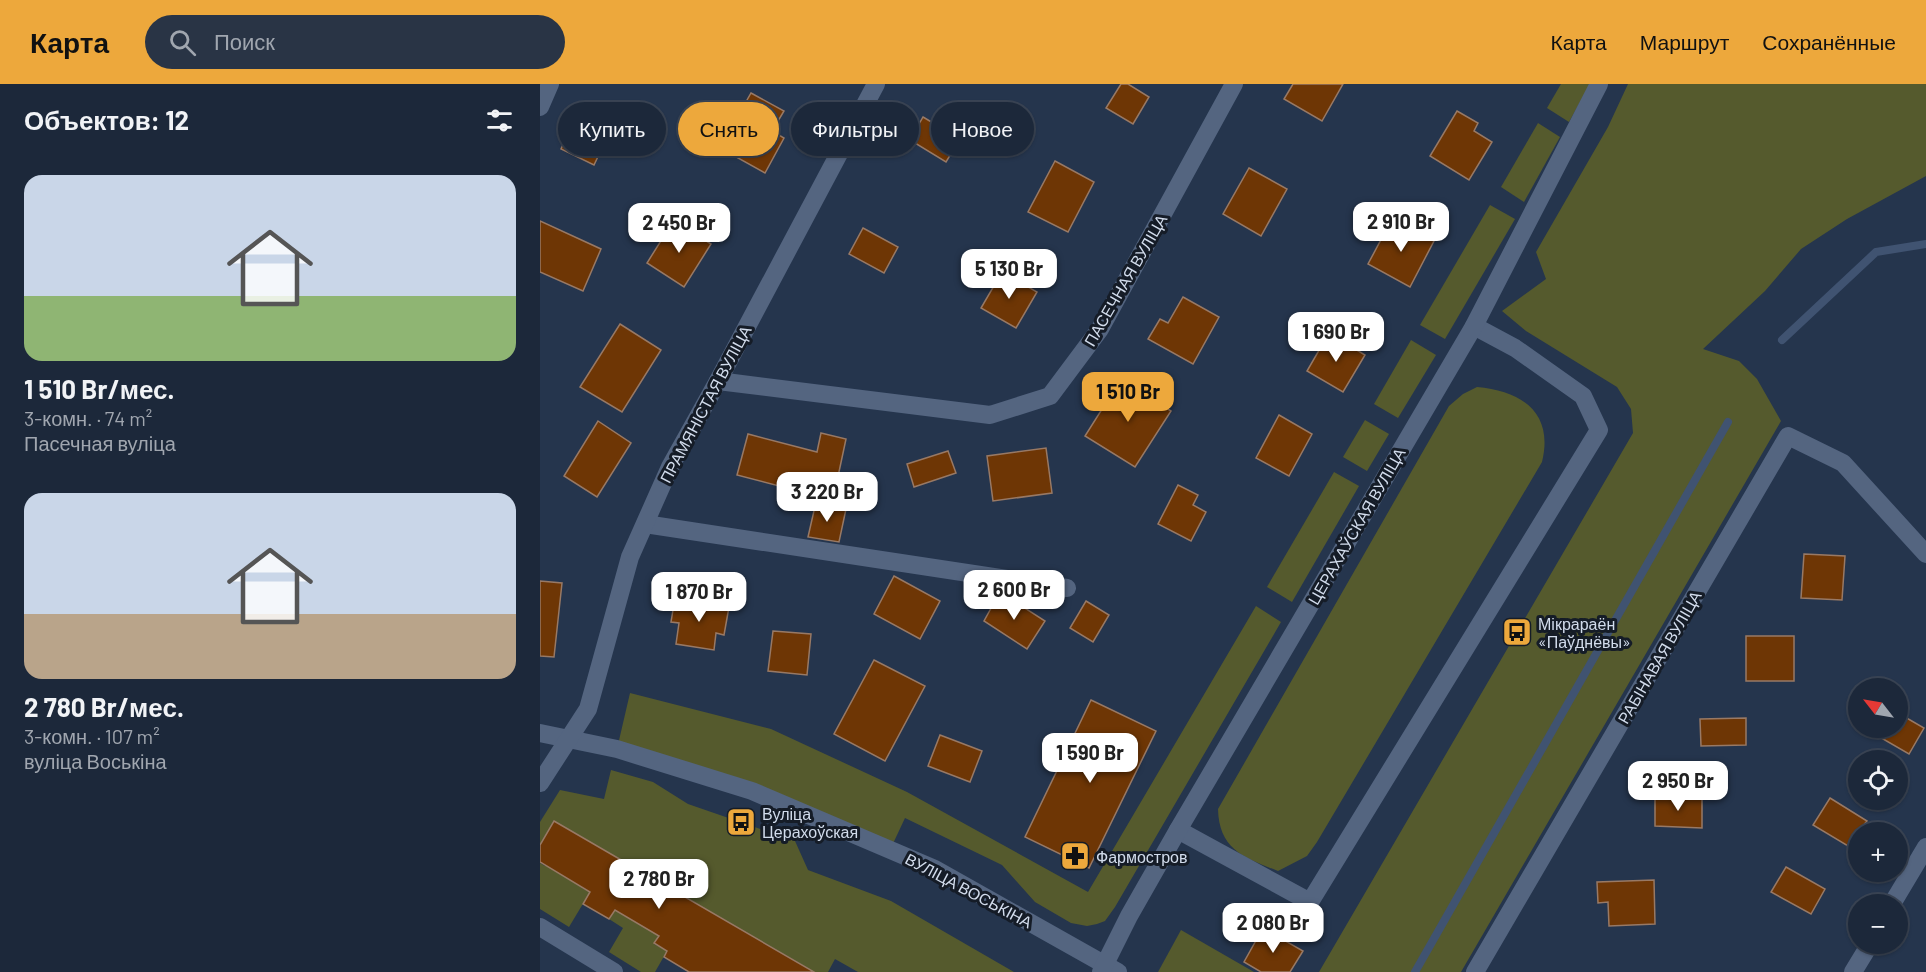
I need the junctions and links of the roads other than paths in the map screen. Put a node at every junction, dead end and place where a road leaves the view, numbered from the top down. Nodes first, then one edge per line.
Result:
1 (550, 84) edge
2 (876, 84) edge
3 (1234, 84) edge
4 (1599, 84) edge
5 (540, 107) edge
6 (1474, 326) junction
7 (718, 381) junction
8 (645, 524) junction
9 (1926, 554) edge
10 (1067, 588) dead end
11 (540, 733) edge
12 (570, 739) junction
13 (540, 783) edge
14 (1178, 830) junction
15 (1926, 847) edge
16 (1898, 894) edge
17 (540, 927) edge
18 (1863, 954) edge
19 (602, 969) edge
20 (1108, 969) edge
21 (1475, 972) edge
22 (1853, 972) edge

1 - 5 street
2 - 7 street, ПРАМЯНІСТАЯ ВУЛІЦА
3 - 7 street, ПАСЕЧНАЯ ВУЛІЦА
4 - 6 street, ЦЕРАХАЎСКАЯ ВУЛІЦА
6 - 14 street, ЦЕРАХАЎСКАЯ ВУЛІЦА
6 - 14 street
7 - 8 street, ПРАМЯНІСТАЯ ВУЛІЦА
8 - 10 street
8 - 12 street, ПРАМЯНІСТАЯ ВУЛІЦА
9 - 21 street, РАБІНАВАЯ ВУЛІЦА
11 - 12 street, ВУЛІЦА ВОСЬКІНА
12 - 13 street, ПРАМЯНІСТАЯ ВУЛІЦА
12 - 20 street, ВУЛІЦА ВОСЬКІНА
14 - 20 street, ЦЕРАХАЎСКАЯ ВУЛІЦА
15 - 16 street
17 - 19 street
18 - 22 street

